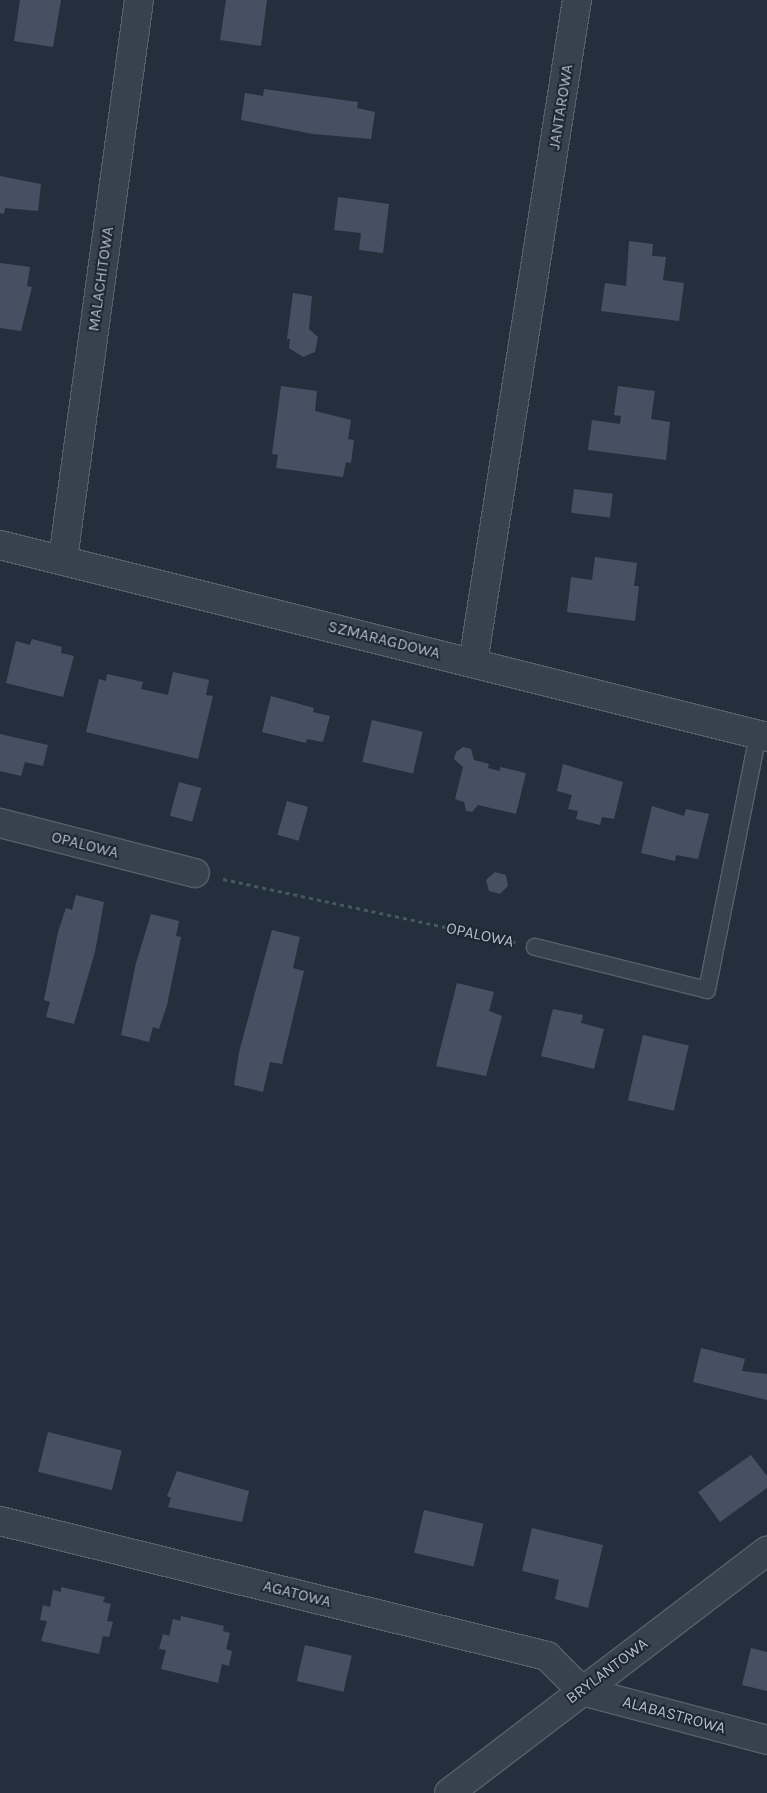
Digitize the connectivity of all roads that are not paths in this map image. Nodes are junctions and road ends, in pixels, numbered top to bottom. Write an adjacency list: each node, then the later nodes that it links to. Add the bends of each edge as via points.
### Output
1 (139, 0): 4 (street, MALACHITOWA)
2 (577, 0): 5 (street, JANTAROWA)
3 (0, 545): 4 (street, SZMARAGDOWA)
4 (63, 559): 5 (street, SZMARAGDOWA)
5 (473, 663): 6 (street, SZMARAGDOWA)
6 (763, 736): 9 (lane, OPALOWA, via 708,990)
7 (0, 823): 8 (street, OPALOWA)
8 (195, 873)
9 (535, 947)
10 (0, 1521): 12 (street, AGATOWA, via 547,1656)
11 (767, 1551): 12 (street, BRYLANTOWA)
12 (582, 1691): 13 (street, ALABASTROWA); 14 (street, BRYLANTOWA)
13 (767, 1740)
14 (449, 1793)

